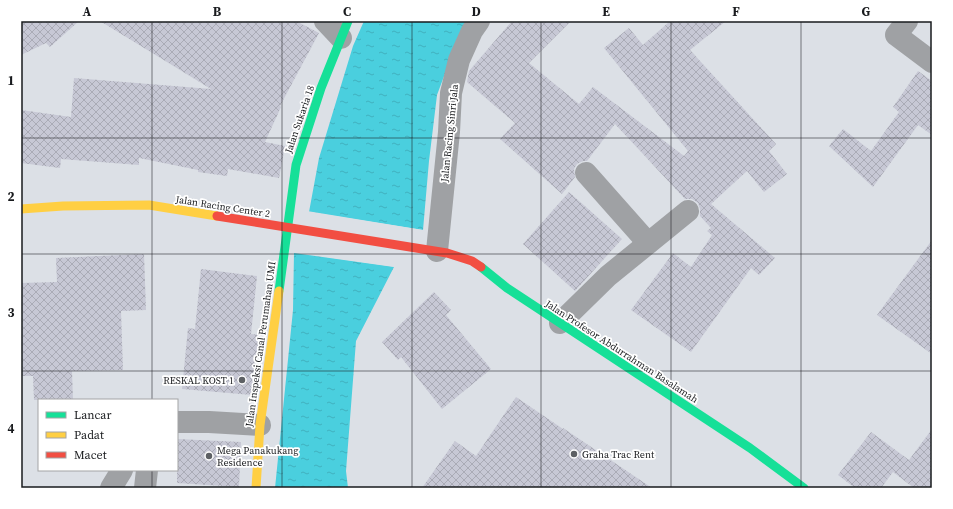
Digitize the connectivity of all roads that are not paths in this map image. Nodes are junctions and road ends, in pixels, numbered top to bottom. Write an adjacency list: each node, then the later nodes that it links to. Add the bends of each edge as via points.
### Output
1 (325, 21): 4 (street)
2 (479, 21): 11 (street, Jalan Racing Sinri Jala, via 459,60 451,93 449,132)
3 (901, 28): 5 (street)
4 (344, 29): 9 (street, Jalan Sukaria 18, via 321,88 296,165)
5 (932, 62)
6 (586, 173): 10 (street)
7 (21, 209): 9 (street, Jalan Racing Center 2, via 149,205)
8 (688, 211): 10 (street)
9 (287, 227): 11 (street, Jalan Racing Center 2); 14 (street, Jalan Inspeksi Canal Perumahan UMI)
10 (648, 243): 12 (street, via 608,276)
11 (429, 250): 12 (street, Jalan Profesor Abdurrahman Basalamah, via 455,255 473,262)
12 (560, 323): 20 (street, Jalan Profesor Abdurrahman Basalamah, via 750,448)
13 (178, 422): 14 (street)
14 (260, 425): 19 (street, Jalan Inspeksi Canal Perumahan UMI)
15 (121, 471): 17 (street)
16 (147, 471): 18 (street)
17 (111, 488)
18 (145, 488)
19 (256, 488)
20 (804, 488)

